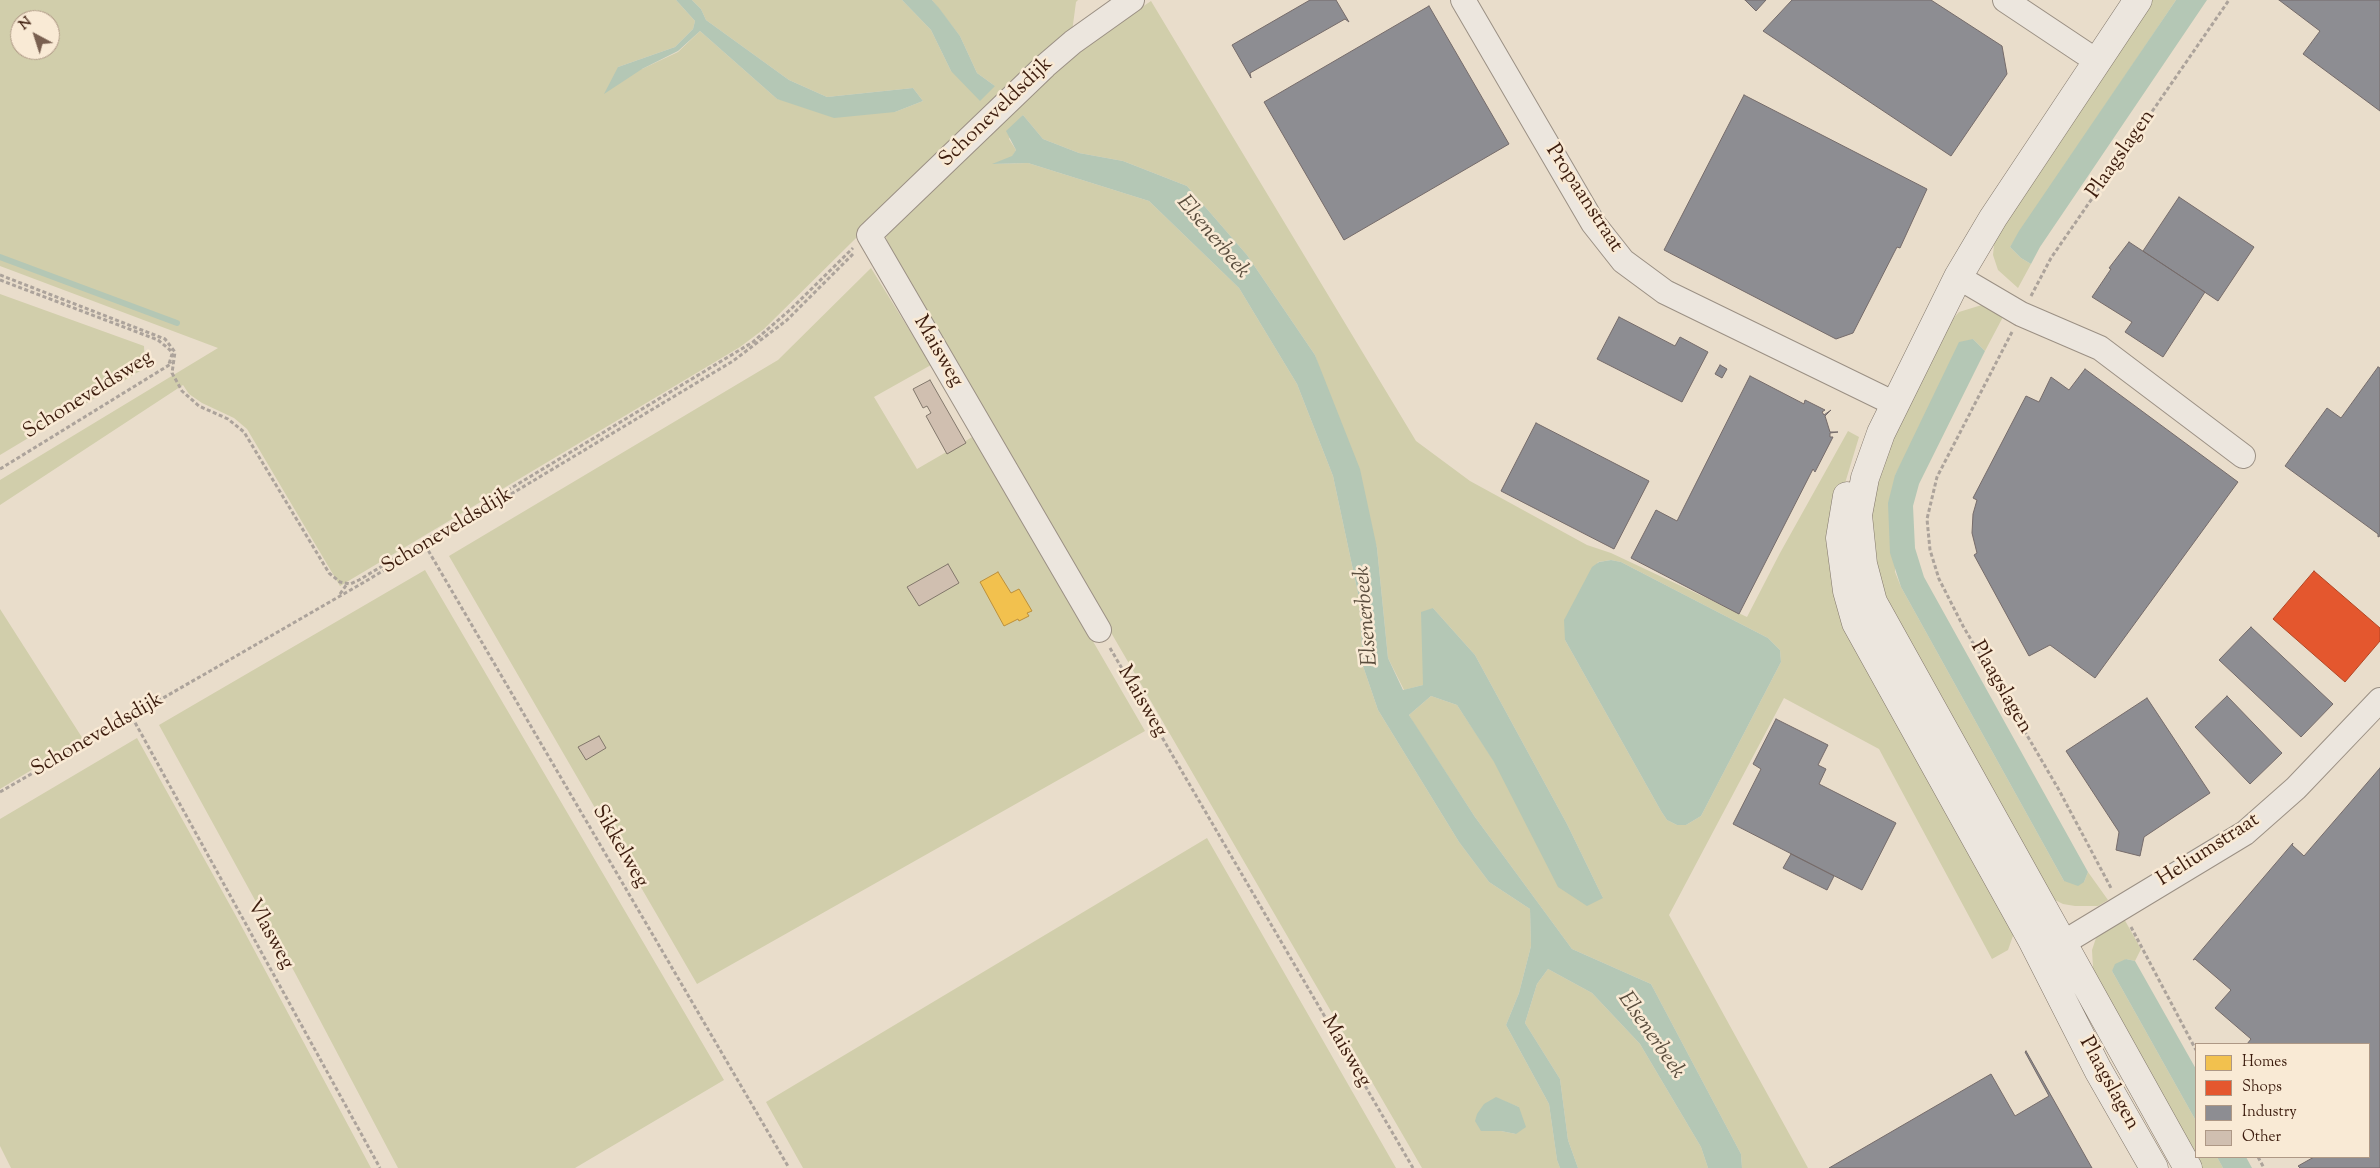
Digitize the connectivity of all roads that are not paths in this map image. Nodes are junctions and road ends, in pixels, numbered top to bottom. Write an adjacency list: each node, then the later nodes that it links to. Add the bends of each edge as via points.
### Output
1 (1132, 0): 6 (street, Schoneveldsdijk, via 1045,66)
2 (1463, 0): 8 (street, Propaanstraat, via 1593,223 1623,261 1665,292)
3 (2006, 0): 5 (street)
4 (2138, 0): 5 (street, Plaagslagen)
5 (2098, 62): 7 (street, Plaagslagen, via 1993,218)
6 (869, 235): 10 (street, Maisweg)
7 (1958, 278): 8 (street, Plaagslagen); 9 (street, via 2021,314 2100,348)
8 (1895, 404): 12 (street, Plaagslagen, via 1865,478 1858,516 1863,564 1873,602)
9 (2243, 456)
10 (1099, 630)
11 (2380, 700): 12 (street, Heliumstraat, via 2296,788 2245,833)
12 (2052, 950): 13 (street, Plaagslagen, via 2098,1070); 14 (street, Plaagslagen)
13 (2154, 1168)
14 (2188, 1168)

